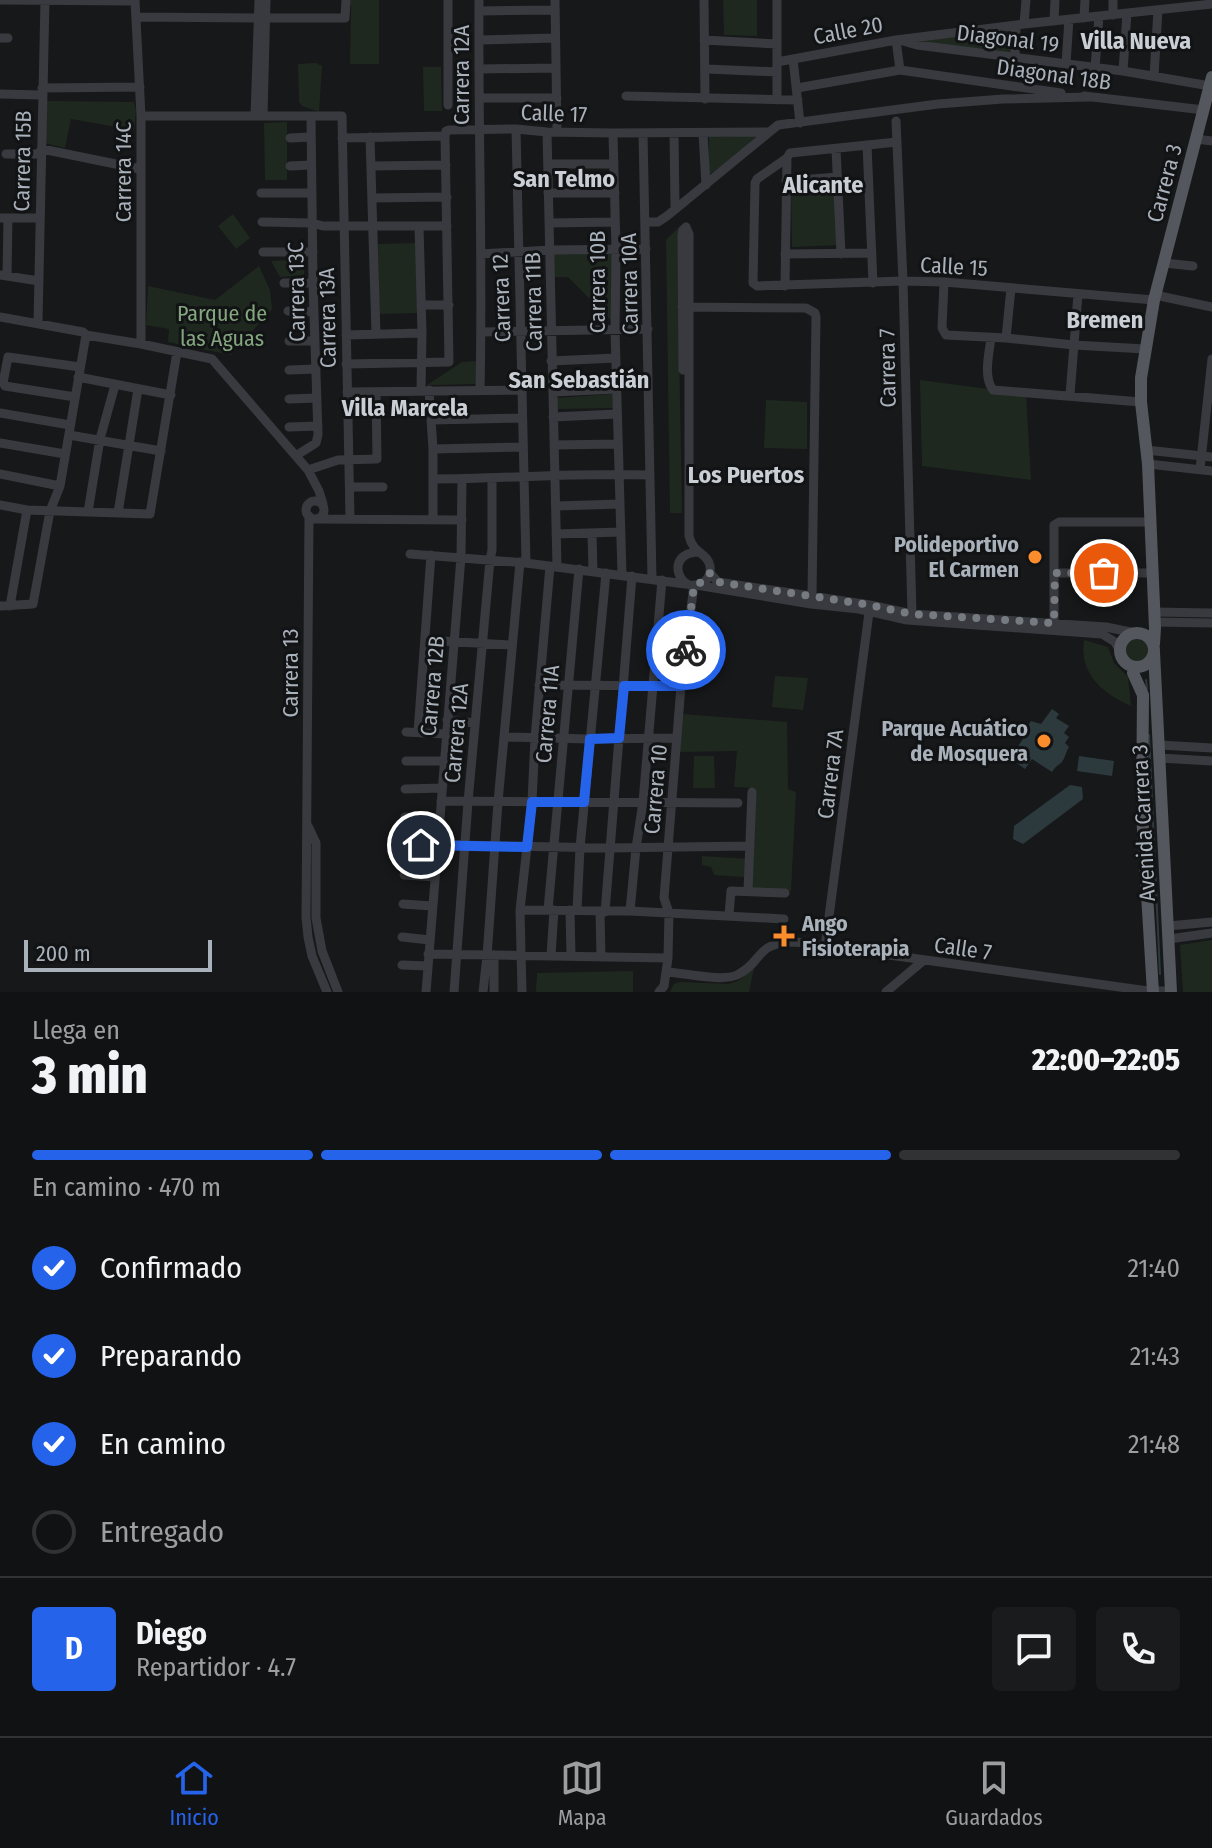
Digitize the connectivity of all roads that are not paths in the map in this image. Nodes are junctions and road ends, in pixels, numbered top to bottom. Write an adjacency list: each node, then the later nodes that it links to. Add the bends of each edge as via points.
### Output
1 (1, 0): 2 (street)
2 (45, 0): 3 (street); 49 (street, Carrera 15B)
3 (135, 0): 24 (street, Carrera 14C)
4 (259, 0): 25 (street)
5 (266, 0): 25 (street)
6 (346, 0): 25 (street, via 345,18)
7 (448, 0): 58 (street, Carrera 12A)
8 (704, 0): 32 (street)
9 (777, 0): 34 (street)
10 (1026, 0): 29 (street)
11 (1055, 0): 28 (street)
12 (1085, 0): 26 (street)
13 (1113, 0): 22 (street)
14 (1142, 0): 20 (street)
15 (1205, 3): 16 (street, Calle 20)
16 (1172, 4): 19 (street, Calle 20)
17 (555, 5): 18 (street); 30 (street, Carrera 11B)
18 (479, 6): 31 (street, Carrera 12A)
19 (1158, 10): 20 (street, Calle 20); 45 (street)
20 (1141, 12): 21 (street, Calle 20)
21 (1127, 13): 22 (street, Calle 20); 44 (street)
22 (1113, 15): 23 (street, Calle 20)
23 (1099, 16): 26 (street, Calle 20); 40 (street)
24 (136, 17): 25 (street); 47 (street, Carrera 14C)
25 (262, 18): 61 (street)
26 (1084, 18): 27 (street, Calle 20)
27 (1069, 19): 28 (street, Calle 20); 37 (street)
28 (1054, 21): 29 (street, Calle 20)
29 (1020, 25): 33 (street, Calle 20); 35 (street)
30 (555, 38): 31 (street); 39 (street, Carrera 11B)
31 (479, 40): 41 (street, Carrera 12A)
32 (704, 40): 34 (street); 42 (street)
33 (896, 40): 35 (street, Diagonal 19); 36 (street, Calle 20); 43 (street)
34 (777, 44): 38 (street)
35 (1015, 57): 37 (street, Diagonal 19)
36 (793, 59): 38 (street, Calle 20); 48 (street)
37 (1066, 64): 40 (street, Diagonal 19)
38 (777, 67): 42 (street, Calle 20); 56 (street)
39 (555, 68): 41 (street); 54 (street, Carrera 11B)
40 (1095, 68): 44 (street, Diagonal 19)
41 (480, 69): 53 (street, Carrera 12A)
42 (706, 69): 55 (street)
43 (900, 70): 48 (street, Diagonal 18B); 52 (street, Diagonal 18B)
44 (1123, 71): 45 (street, Diagonal 19)
45 (1154, 76): 46 (street, Diagonal 19)
46 (1211, 81): 59 (main road, Carrera 3)
47 (140, 87): 49 (street); 60 (street, Carrera 14C)
48 (797, 88): 57 (street)
49 (42, 92): 50 (street); 82 (street, Carrera 15B)
50 (0, 94)
51 (626, 96): 55 (street)
52 (1090, 97): 59 (street, Diagonal 18B); 64 (street, via 938,104)
53 (480, 98): 54 (street); 66 (street, Carrera 12A)
54 (557, 98): 67 (street, Carrera 11B)
55 (705, 99): 56 (street)
56 (777, 100): 57 (street)
57 (798, 100): 64 (street)
58 (448, 105)
59 (1204, 110): 78 (main road, Carrera 3)
60 (141, 116): 61 (street); 92 (street, Carrera 14C)
61 (259, 116): 62 (street)
62 (311, 117): 74 (street, Carrera 13C); 77 (street, Carrera 13A, via 342,116)
63 (896, 121): 80 (street, Carrera 7)
64 (800, 123): 68 (street, via 778,125)
65 (516, 129): 66 (street, Calle 17); 67 (street, Calle 17); 119 (street, Carrera 12)
66 (478, 130): 73 (street, Calle 17, via 449,130); 121 (street, Carrera 12A)
67 (552, 132): 69 (street, Calle 17); 86 (street, Carrera 11B)
68 (768, 132): 72 (street, Calle 17); 95 (street)
69 (613, 133): 70 (street, Calle 17); 87 (street, Carrera 10B)
70 (643, 133): 71 (street, Calle 17); 107 (street, Carrera 10A)
71 (674, 133): 72 (street, Calle 17); 102 (street)
72 (703, 133): 95 (street)
73 (445, 136): 75 (street, Calle 17); 89 (street)
74 (311, 137): 76 (street); 88 (street, Carrera 13C)
75 (370, 137): 77 (street, Calle 17); 91 (street)
76 (290, 138)
77 (342, 138): 110 (street, Carrera 13A)
78 (1196, 139): 79 (street); 124 (main road, Carrera 3)
79 (1212, 141)
80 (897, 142): 81 (street); 128 (street, Carrera 7)
81 (867, 145): 83 (street); 120 (street)
82 (42, 149): 84 (street, via 38,154); 92 (street); 104 (street, Carrera 15B)
83 (836, 149): 85 (street, via 790,153); 93 (street)
84 (6, 154)
85 (787, 158): 94 (street); 133 (street, Calle 15, via 755,183 753,283)
86 (548, 164): 87 (street); 98 (street, Carrera 11B)
87 (614, 164): 99 (street, Carrera 10B)
88 (311, 165): 90 (street); 97 (street, Carrera 13C)
89 (446, 165): 91 (street); 100 (street)
90 (290, 166)
91 (371, 166): 101 (street)
92 (140, 169): 158 (street, Carrera 14C)
93 (838, 177): 94 (street); 123 (street)
94 (786, 181): 122 (street)
95 (706, 185): 102 (street)
96 (261, 193): 97 (street)
97 (312, 193): 108 (street, Carrera 13C)
98 (548, 193): 99 (street); 109 (street, Carrera 11B)
99 (615, 193): 106 (street, Carrera 10B)
100 (447, 197): 101 (street); 113 (street)
101 (372, 198): 111 (street)
102 (675, 208): 107 (street, via 658,222)
103 (4, 218): 104 (street); 126 (street)
104 (39, 218): 127 (street, Carrera 15B)
105 (262, 222): 108 (street)
106 (615, 222): 109 (street); 116 (street, Carrera 10B)
107 (645, 222): 114 (street, Carrera 10A)
108 (312, 223): 110 (street); 118 (street, Carrera 13C)
109 (549, 223): 115 (street, Carrera 11B)
110 (343, 225): 111 (street); 153 (street, Carrera 13A)
111 (374, 226): 112 (street); 151 (street)
112 (419, 226): 113 (street); 137 (street)
113 (447, 226): 138 (street)
114 (646, 249): 116 (street); 145 (street, Carrera 10A)
115 (550, 250): 116 (street); 119 (street); 148 (street, Carrera 11B)
116 (616, 250): 146 (street, Carrera 10B)
117 (263, 252): 118 (street)
118 (313, 252): 131 (street, Carrera 13C)
119 (517, 252): 121 (street); 147 (street, Carrera 12)
120 (872, 253): 123 (street); 132 (street)
121 (481, 254): 149 (street, Carrera 12A)
122 (785, 254): 123 (street); 133 (street)
123 (841, 254)
124 (1164, 263): 125 (street); 136 (main road, Carrera 3)
125 (1193, 266)
126 (4, 276): 127 (street)
127 (39, 281): 144 (street, Carrera 15B)
128 (903, 281): 129 (street, Calle 15); 132 (street, Calle 15); 260 (street, Carrera 7)
129 (944, 282): 134 (street, Calle 15); 154 (street, via 943,332)
130 (284, 283): 131 (street)
131 (313, 283): 142 (street, Carrera 13C)
132 (873, 283): 133 (street, Calle 15)
133 (785, 286)
134 (1011, 288): 135 (street, Calle 15); 155 (street)
135 (1078, 294): 136 (street, Calle 15); 159 (street)
136 (1155, 297): 140 (street, Calle 15); 160 (main road, Avenida Carrera 3)
137 (421, 305): 138 (street); 150 (street)
138 (449, 305): 165 (street, via 449,362)
139 (685, 307): 139 (street, via 689,234 686,227 682,235); 222 (street); 256 (street, via 806,308 815,313)
140 (1212, 307)
141 (288, 311): 142 (street)
142 (314, 312): 157 (street, Carrera 13C)
143 (0, 317): 144 (street)
144 (38, 322): 152 (street)
145 (648, 329): 146 (street); 211 (street, Carrera 10A)
146 (615, 330): 148 (street); 162 (street, Carrera 10B)
147 (520, 331): 148 (street); 149 (street); 175 (street, Carrera 12)
148 (552, 331): 164 (street, Carrera 11B)
149 (482, 332): 172 (street, Carrera 12A)
150 (422, 333): 151 (street); 165 (street)
151 (376, 334): 153 (street)
152 (86, 335): 158 (street); 169 (street)
153 (346, 335): 166 (street, Carrera 13A)
154 (991, 338): 155 (street); 180 (street, via 987,379 993,390)
155 (1006, 338): 159 (street)
156 (289, 341): 157 (street)
157 (315, 341): 167 (street, Carrera 13C)
158 (141, 344): 161 (street)
159 (1074, 345): 160 (street); 180 (street)
160 (1145, 349): 184 (main road, Avenida Carrera 3)
161 (177, 352): 179 (street); 202 (street, via 212,359)
162 (616, 358): 164 (street); 173 (street, Carrera 10B)
163 (1212, 359): 204 (street)
164 (551, 361): 178 (street, Carrera 11B)
165 (422, 362): 166 (street); 174 (street)
166 (346, 364): 176 (street, Carrera 13A)
167 (316, 369): 168 (street); 182 (street, Carrera 13C)
168 (289, 370)
169 (79, 372): 170 (street); 181 (street); 181 (street, via 9,357 3,383)
170 (115, 385): 171 (street); 193 (street)
171 (138, 389): 179 (street); 197 (street)
172 (480, 389): 174 (street); 175 (street)
173 (617, 389): 178 (street); 186 (street, Carrera 10B)
174 (425, 390): 177 (street); 189 (street)
175 (521, 390): 188 (street, Carrera 12)
176 (347, 392): 177 (street); 205 (street, Carrera 13A)
177 (376, 392): 205 (street, via 377,459)
178 (553, 392): 187 (street, Carrera 11B)
179 (171, 395): 200 (street)
180 (1070, 395): 184 (street)
181 (75, 397): 192 (street)
182 (317, 398): 183 (street); 190 (street, Carrera 13C)
183 (289, 399)
184 (1141, 402): 203 (main road, Avenida Carrera 3)
185 (0, 413): 192 (street)
186 (617, 414): 187 (street); 195 (street, Carrera 10B)
187 (553, 417): 196 (street, Carrera 11B)
188 (522, 418): 189 (street); 198 (street, Carrera 12)
189 (432, 420): 199 (street)
190 (318, 426): 191 (street); 202 (street, via 316,443)
191 (289, 427)
192 (70, 430): 193 (street); 201 (street)
193 (100, 439): 197 (street); 228 (street)
194 (0, 443): 201 (street)
195 (618, 444): 196 (street); 209 (street, Carrera 10B)
196 (554, 445): 212 (street, Carrera 11B)
197 (129, 446): 200 (street); 229 (street)
198 (523, 447): 199 (street); 213 (street, Carrera 12)
199 (433, 449): 214 (street)
200 (161, 451): 229 (street, via 150,514)
201 (65, 454): 217 (street)
202 (297, 455): 207 (street)
203 (1147, 457): 204 (street); 206 (street); 234 (main road, Avenida Carrera 3)
204 (1208, 458): 206 (street); 208 (street)
205 (348, 459): 207 (street); 218 (street, Carrera 13A)
206 (1200, 469): 208 (street)
207 (309, 471): 220 (street); 224 (street)
208 (1212, 471)
209 (620, 473): 211 (street); 212 (street); 221 (street, Carrera 10B)
210 (0, 474): 217 (street)
211 (650, 475): 254 (street, Carrera 10A)
212 (555, 476): 213 (street); 225 (street, Carrera 11B)
213 (524, 477): 216 (street); 244 (street, Carrera 12)
214 (433, 479): 215 (street); 232 (street)
215 (462, 479): 216 (street); 233 (street, Carrera 12B)
216 (492, 479): 243 (street, Carrera 12A)
217 (60, 486): 227 (street)
218 (350, 487): 219 (street); 231 (street, Carrera 13A)
219 (383, 487)
220 (309, 503): 224 (street); 230 (street, via 306,509)
221 (620, 504): 225 (street); 235 (street, Carrera 10B)
222 (686, 504): 238 (street, via 690,542); 242 (street)
223 (0, 505): 226 (street)
224 (323, 505): 230 (street, via 324,513); 231 (street)
225 (556, 506): 237 (street, Carrera 11B)
226 (27, 510): 227 (street); 257 (street)
227 (50, 511): 228 (street); 257 (street, via 33,604)
228 (88, 512): 229 (street)
229 (118, 513)
230 (312, 519): 231 (street); 308 (street, Carrera 13)
231 (348, 519): 232 (street)
232 (433, 519): 233 (street)
233 (462, 520): 241 (street, Carrera 12B)
234 (1150, 522): 251 (street, via 1056,523); 252 (main road, Avenida Carrera 3)
235 (621, 532): 236 (street); 253 (street, Carrera 10B)
236 (592, 533): 237 (street); 247 (street)
237 (556, 534): 245 (street, Carrera 11B)
238 (698, 552): 242 (street); 250 (street, via 707,558)
239 (410, 554): 240 (street)
240 (431, 555): 241 (street); 264 (street)
241 (461, 557): 243 (street); 265 (street, Carrera 12B)
242 (683, 557): 248 (street)
243 (490, 560): 244 (street); 266 (street, Carrera 12A)
244 (523, 562): 245 (street); 267 (street, Carrera 12)
245 (553, 566): 246 (street); 270 (street, Carrera 11B)
246 (579, 569): 247 (street); 271 (street, Carrera 11A)
247 (593, 571): 249 (street)
248 (678, 572): 254 (street); 255 (street)
249 (606, 573): 253 (street); 272 (street)
250 (710, 573): 255 (street); 256 (street, via 718,582)
251 (1055, 573): 252 (street); 261 (street)
252 (1152, 573): 263 (main road, Avenida Carrera 3)
253 (627, 575): 254 (street); 273 (street, Carrera 10B)
254 (657, 579): 255 (street); 274 (street, Carrera 10A)
255 (693, 585): 258 (street); 275 (street, Carrera 10)
256 (812, 596): 258 (street)
257 (5, 606)
258 (869, 608): 260 (street); 268 (street, via 907,620 1102,634); 339 (street, Carrera 7A)
259 (1212, 613): 263 (street)
260 (912, 614): 261 (street)
261 (1054, 623): 263 (street)
262 (1212, 623): 263 (street)
263 (1150, 632): 268 (main road, via 1125,638); 269 (main road, via 1147,664); 289 (main road, Avenida Carrera 3)
264 (425, 640): 265 (street); 279 (street)
265 (454, 641): 266 (street); 276 (street, Carrera 12B)
266 (482, 643): 267 (street); 277 (street, Carrera 12A)
267 (512, 645): 281 (street, Carrera 12)
268 (1120, 651): 269 (main road, via 1124,662)
269 (1134, 667): 361 (main road, Avenida Carrera 3, via 1143,695 1142,813)
270 (539, 685): 271 (street); 282 (street, Carrera 11B)
271 (568, 685): 272 (street); 286 (street, Carrera 11A)
272 (595, 686): 273 (street); 287 (street)
273 (624, 686): 274 (street); 283 (street, Carrera 10B)
274 (653, 686): 275 (street); 284 (street, Carrera 10A)
275 (681, 686): 285 (street, Carrera 10)
276 (447, 720): 277 (street); 280 (street, Carrera 12B)
277 (475, 723): 297 (street, Carrera 12A)
278 (406, 732): 279 (street)
279 (418, 732): 280 (street)
280 (445, 734): 291 (street, Carrera 12B)
281 (504, 737): 282 (street); 298 (street, Carrera 12)
282 (535, 738): 286 (street); 299 (street, Carrera 11B)
283 (619, 738): 284 (street); 287 (street); 302 (street, Carrera 10B)
284 (648, 738): 285 (street); 303 (street, Carrera 10A)
285 (677, 738): 304 (street, Carrera 10)
286 (563, 739): 287 (street); 300 (street, Carrera 11A)
287 (590, 739): 301 (street)
288 (1212, 748): 289 (street)
289 (1159, 752): 292 (street); 335 (main road, Avenida Carrera 3)
290 (406, 761): 291 (street)
291 (444, 761): 293 (street, Carrera 12B)
292 (1212, 761)
293 (442, 788): 294 (street); 296 (street, Carrera 12B)
294 (405, 789)
295 (752, 792): 312 (street)
296 (441, 801): 297 (street); 307 (street, Carrera 12B)
297 (468, 802): 298 (street); 311 (street, Carrera 12A)
298 (498, 802): 299 (street); 313 (street, Carrera 12)
299 (532, 802): 300 (street); 314 (street, Carrera 11B)
300 (557, 802): 301 (street); 315 (street, Carrera 11A)
301 (584, 802): 302 (street); 316 (street)
302 (613, 802): 303 (street); 317 (street, Carrera 10B)
303 (643, 802): 304 (street); 318 (street, Carrera 10A)
304 (672, 802): 305 (street); 319 (street, Carrera 10)
305 (738, 803)
306 (405, 817): 307 (street)
307 (440, 818): 310 (street, Carrera 12B)
308 (308, 826): 352 (street, Carrera 13, via 308,937); 353 (street, Carrera 13, via 316,843 316,918)
309 (404, 844): 310 (street)
310 (437, 846): 311 (street); 321 (street, Carrera 12B)
311 (464, 846): 313 (street); 341 (street, Carrera 12A)
312 (750, 846): 319 (street); 322 (street)
313 (496, 847): 314 (street); 342 (street, Carrera 12)
314 (527, 847): 315 (street); 326 (street, Carrera 11B)
315 (553, 847): 316 (street); 327 (street, Carrera 11A)
316 (580, 848): 317 (street); 328 (street)
317 (609, 848): 318 (street); 330 (street, Carrera 10B)
318 (636, 848): 319 (street); 329 (street, Carrera 10A)
319 (667, 848): 331 (street, Carrera 10, via 664,898)
320 (404, 875): 321 (street)
321 (435, 877): 325 (street, Carrera 12B)
322 (748, 891): 323 (street); 332 (street, via 731,891)
323 (785, 893)
324 (403, 904): 325 (street)
325 (432, 906): 338 (street, Carrera 12B)
326 (520, 910): 327 (street); 343 (street, Carrera 11B)
327 (551, 910): 328 (street); 344 (street, Carrera 11A)
328 (574, 910): 330 (street); 345 (street)
329 (630, 911): 330 (street); 331 (street)
330 (603, 912): 346 (street, Carrera 10B)
331 (669, 913): 332 (street); 347 (street, Carrera 10)
332 (729, 915): 333 (street)
333 (784, 919)
334 (1212, 922): 335 (street)
335 (1175, 932): 336 (street); 362 (main road, Avenida Carrera 3)
336 (1212, 933)
337 (402, 937): 338 (street)
338 (430, 940): 340 (street, Carrera 12B)
339 (825, 947): 348 (street, Calle 7); 351 (street, Calle 7, via 777,943 729,977)
340 (428, 954): 341 (street); 350 (street, Carrera 12B)
341 (456, 955): 342 (street); 355 (street, Carrera 12A)
342 (491, 956): 343 (street); 356 (street, Carrera 12); 357 (street, Carrera 12)
343 (522, 956): 344 (street); 358 (street, Carrera 11B)
344 (551, 956): 345 (street)
345 (571, 956): 346 (street)
346 (601, 957): 347 (street)
347 (668, 958): 351 (street, Carrera 10)
348 (924, 960): 360 (street); 361 (street, Calle 7)
349 (402, 965): 350 (street)
350 (428, 966): 354 (street, Carrera 12B)
351 (667, 972): 359 (street, Carrera 10)
352 (327, 992)
353 (338, 992)
354 (426, 992)
355 (454, 992)
356 (483, 992)
357 (494, 992)
358 (522, 992)
359 (659, 992)
360 (886, 992)
361 (1153, 992): 362 (street, Calle 7)
362 (1171, 992)

